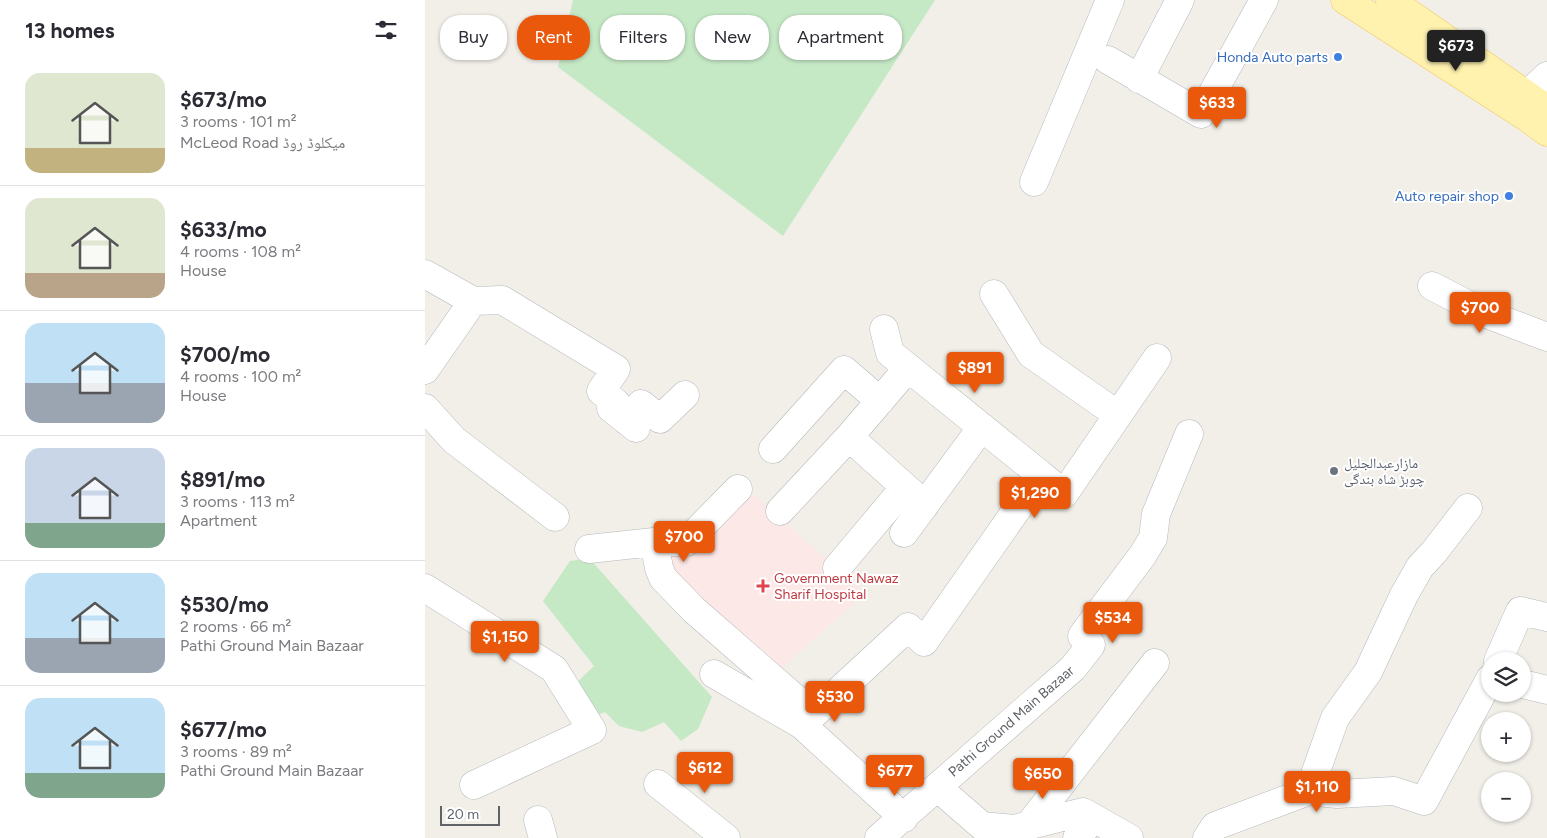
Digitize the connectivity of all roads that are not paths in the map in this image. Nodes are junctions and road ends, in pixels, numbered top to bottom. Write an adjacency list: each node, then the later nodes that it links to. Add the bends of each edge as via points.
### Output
1 (1111, 0): 11 (street)
2 (1180, 0): 8 (street)
3 (1264, 0): 8 (street, via 1201,114)
4 (1345, 0): 5 (main road)
5 (1378, 6): 9 (main road); 10 (main road)
6 (1108, 60): 8 (street)
7 (1547, 76): 9 (street)
8 (1139, 78)
9 (1537, 102)
10 (1547, 132)
11 (1034, 182)
12 (425, 274): 15 (street)
13 (1432, 286): 17 (street, via 1484,313)
14 (994, 294): 24 (street, via 1031,354)
15 (473, 301): 20 (street); 21 (street, via 502,300 617,369 601,391 616,403 611,408 631,425 641,404 660,419)
16 (884, 329): 19 (street, via 889,353)
17 (1547, 337)
18 (1157, 358): 24 (street)
19 (908, 368): 22 (street); 25 (street)
20 (425, 370)
21 (685, 395)
22 (880, 401): 27 (street); 28 (street, via 844,370)
23 (425, 408): 34 (street, via 454,440)
24 (1118, 415): 29 (street, via 1064,494)
25 (982, 427): 29 (street); 31 (street)
26 (1189, 434): 50 (street, Pathi Ground Main Bazaar, via 1157,514 1153,538 1081,636 1091,645 1073,668)
27 (849, 437): 31 (street); 33 (street)
28 (773, 449)
29 (1041, 475): 47 (street, via 924,642 908,627)
30 (738, 489): 36 (street, via 686,542)
31 (915, 496): 35 (street); 38 (street)
32 (1468, 508): 51 (street, via 1420,567 1404,595 1368,672 1335,718)
33 (780, 511)
34 (555, 517)
35 (904, 533)
36 (654, 542): 37 (street); 47 (street, via 663,578)
37 (589, 549)
38 (837, 568)
39 (425, 588): 48 (street, via 554,669 592,730)
40 (1547, 618): 41 (street, via 1520,611)
41 (1502, 652)
42 (1155, 663): 54 (street)
43 (714, 674): 47 (street)
44 (1531, 686): 45 (street)
45 (1547, 690)
46 (1481, 696): 51 (street, via 1424,801 1394,791 1337,794)
47 (807, 720): 52 (street)
48 (474, 784)
49 (658, 784): 55 (street)
50 (937, 787): 52 (street, Pathi Ground Main Bazaar); 54 (street, via 982,826)
51 (1309, 790): 58 (street, via 1215,826)
52 (904, 818): 56 (street, Pathi Ground Main Bazaar)
53 (1085, 828): 54 (street, via 1083,812); 57 (street)
54 (1025, 832)
55 (726, 838)
56 (879, 838)
57 (1129, 838)
58 (1207, 838)

